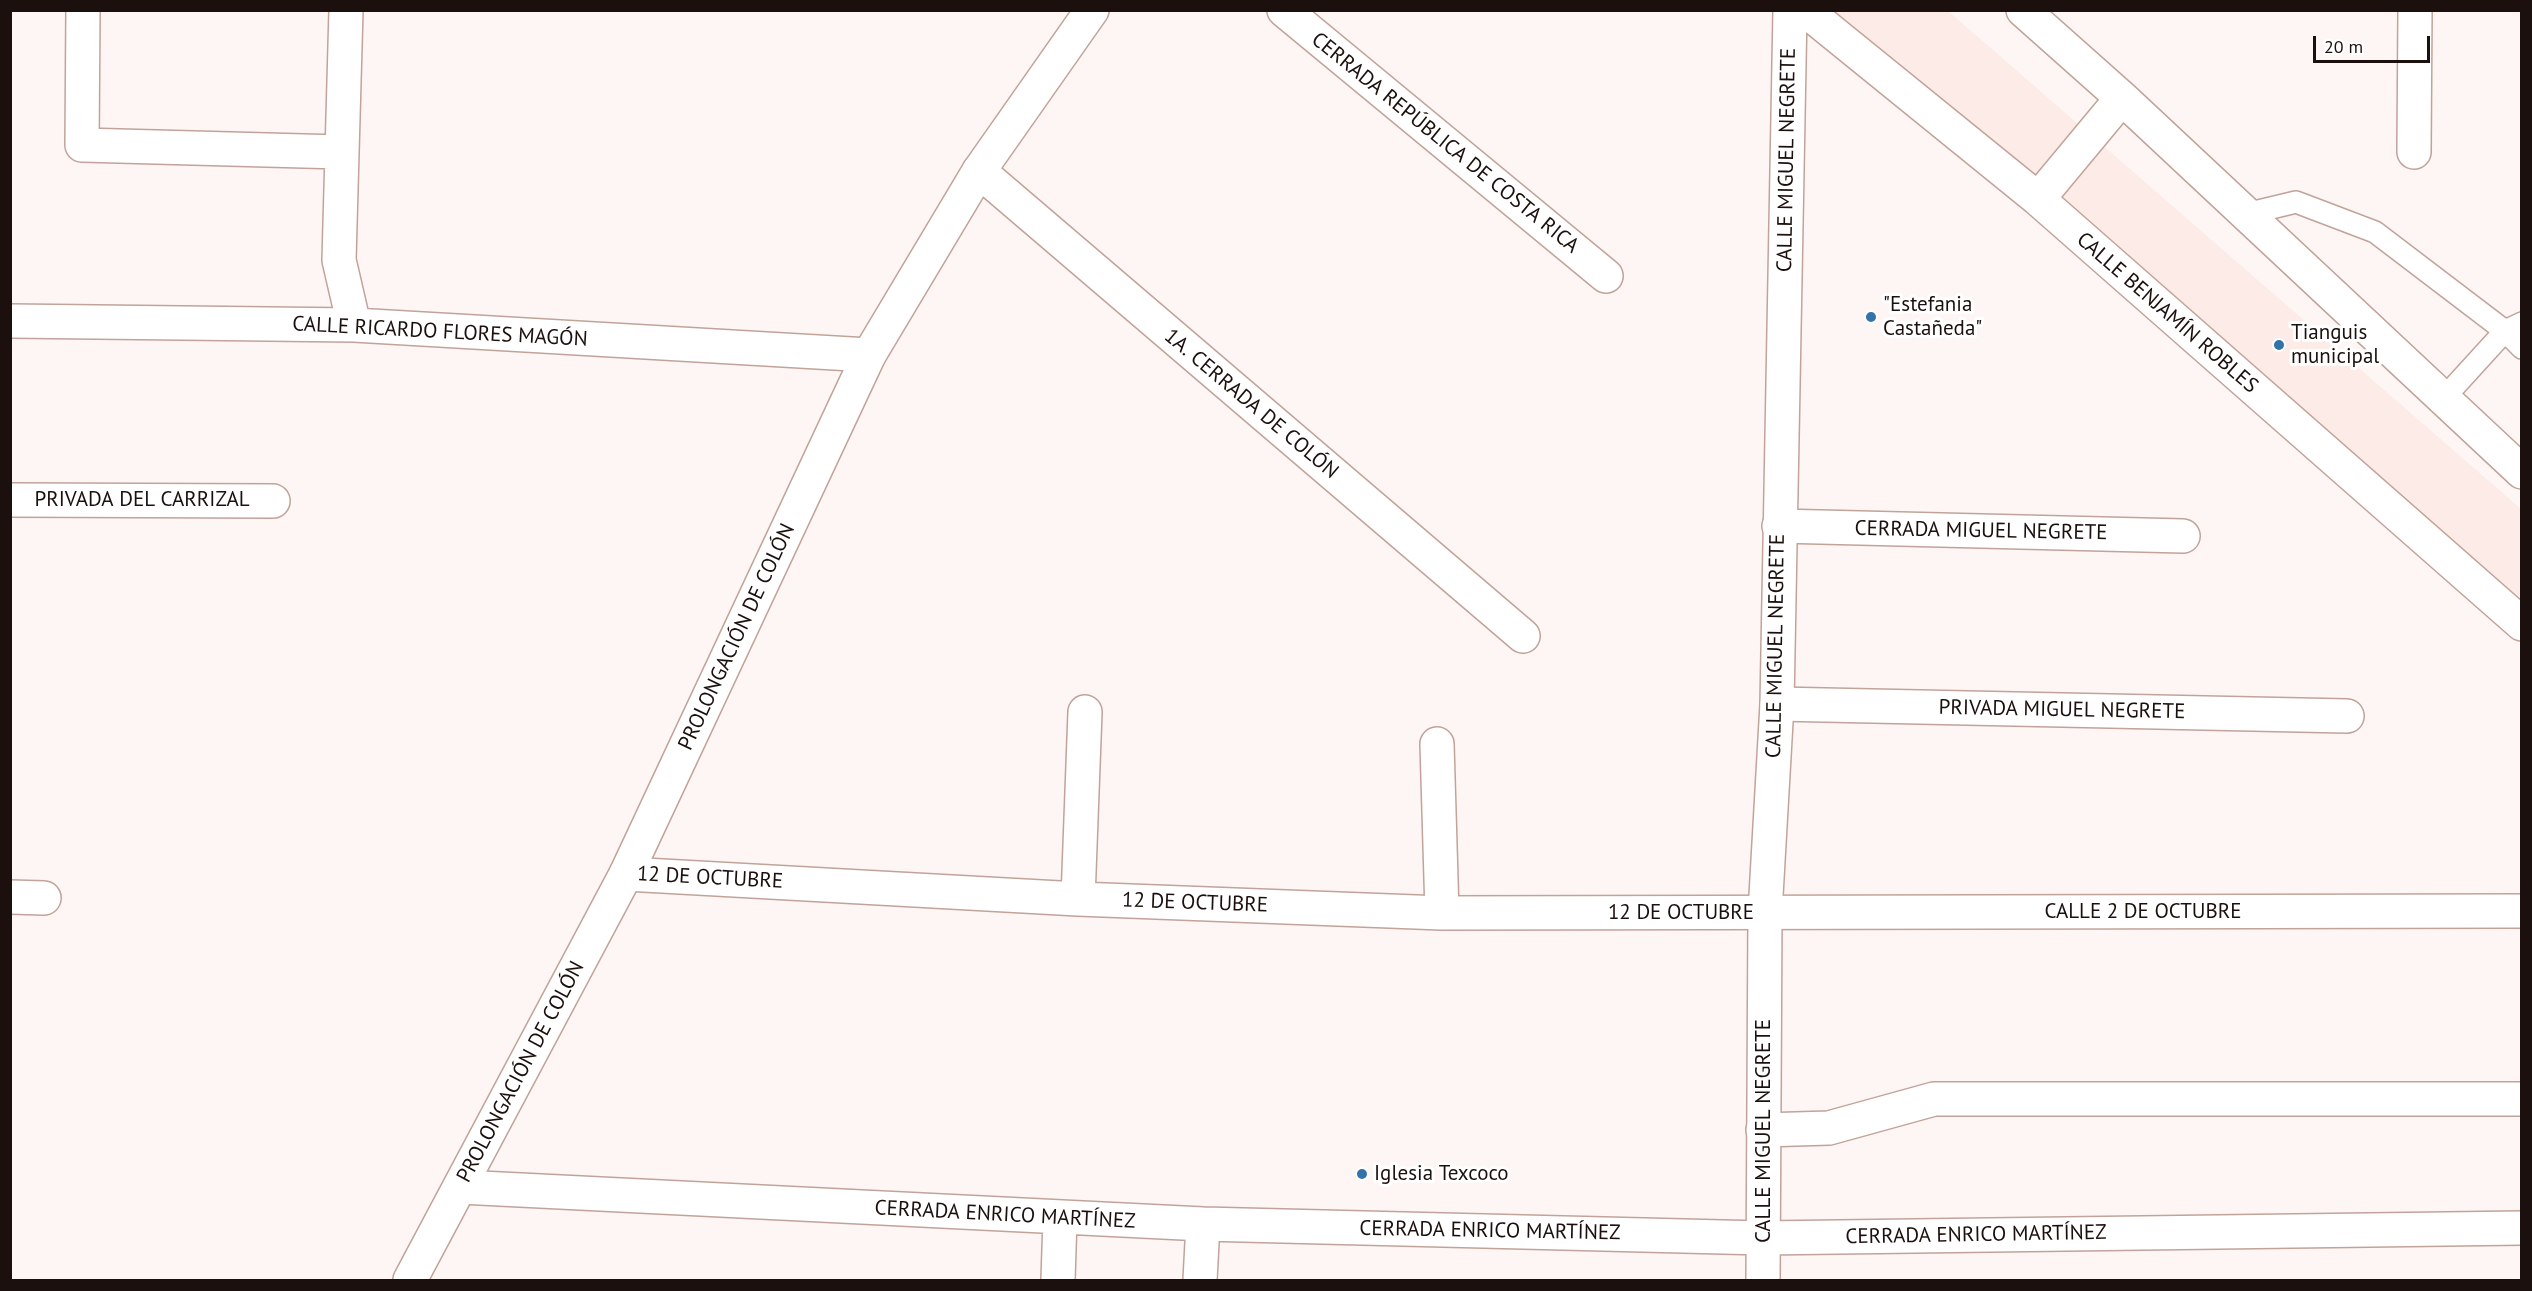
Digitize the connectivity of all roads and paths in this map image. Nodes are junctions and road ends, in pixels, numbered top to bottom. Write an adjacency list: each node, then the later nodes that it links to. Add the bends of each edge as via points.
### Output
1 (83, 10): 10 (street, via 82,145)
2 (346, 10): 10 (street)
3 (1092, 10): 12 (street, PROLONGACIÓN DE COLÓN)
4 (1284, 10): 15 (street, CERRADA REPÚBLICA DE COSTA RICA)
5 (1790, 10): 25 (street, CALLE MIGUEL NEGRETE)
6 (1805, 10): 13 (street, CALLE BENJAMÍN ROBLES)
7 (2023, 10): 9 (street)
8 (2415, 10): 11 (street)
9 (2122, 99): 13 (street); 14 (street)
10 (341, 152): 17 (street, via 339,260)
11 (2414, 152)
12 (979, 171): 20 (street, PROLONGACIÓN DE COLÓN); 28 (street, 1A. CERRADA DE COLÓN)
13 (2038, 199): 27 (street, CALLE BENJAMÍN ROBLES)
14 (2246, 214): 18 (lane, via 2296,202 2375,232); 21 (street)
15 (1606, 276)
16 (10, 321): 17 (street, CALLE RICARDO FLORES MAGÓN)
17 (354, 325): 20 (street, CALLE RICARDO FLORES MAGÓN)
18 (2513, 327): 19 (lane); 21 (lane)
19 (2522, 348)
20 (869, 355): 33 (street, PROLONGACIÓN DE COLÓN)
21 (2443, 399): 22 (street)
22 (2522, 472)
23 (10, 500): 24 (street, PRIVADA DEL CARRIZAL)
24 (273, 501)
25 (1779, 526): 26 (street, CERRADA MIGUEL NEGRETE); 29 (street, CALLE MIGUEL NEGRETE)
26 (2183, 536)
27 (2522, 624)
28 (1523, 636)
29 (1777, 704): 31 (street, PRIVADA MIGUEL NEGRETE); 39 (street, CALLE MIGUEL NEGRETE)
30 (1085, 712): 36 (street)
31 (2347, 716)
32 (1437, 744): 38 (street)
33 (626, 874): 36 (street, 12 DE OCTUBRE); 42 (street, PROLONGACIÓN DE COLÓN)
34 (10, 897): 35 (street)
35 (44, 898)
36 (1078, 899): 38 (street, 12 DE OCTUBRE)
37 (2522, 911): 39 (street, CALLE 2 DE OCTUBRE)
38 (1442, 913): 39 (street, 12 DE OCTUBRE)
39 (1765, 914): 41 (street, CALLE MIGUEL NEGRETE)
40 (2522, 1099): 41 (street, via 1934,1099 1829,1128)
41 (1763, 1130): 46 (street, CALLE MIGUEL NEGRETE)
42 (460, 1187): 43 (street, CERRADA ENRICO MARTÍNEZ); 47 (street, PROLONGACIÓN DE COLÓN)
43 (1060, 1218): 44 (street, CERRADA ENRICO MARTÍNEZ); 48 (street)
44 (1203, 1224): 46 (street, CERRADA ENRICO MARTÍNEZ); 49 (street)
45 (2522, 1228): 46 (street, CERRADA ENRICO MARTÍNEZ)
46 (1763, 1238): 50 (street, CALLE MIGUEL NEGRETE)
47 (410, 1281)
48 (1058, 1281)
49 (1200, 1281)
50 (1763, 1281)

